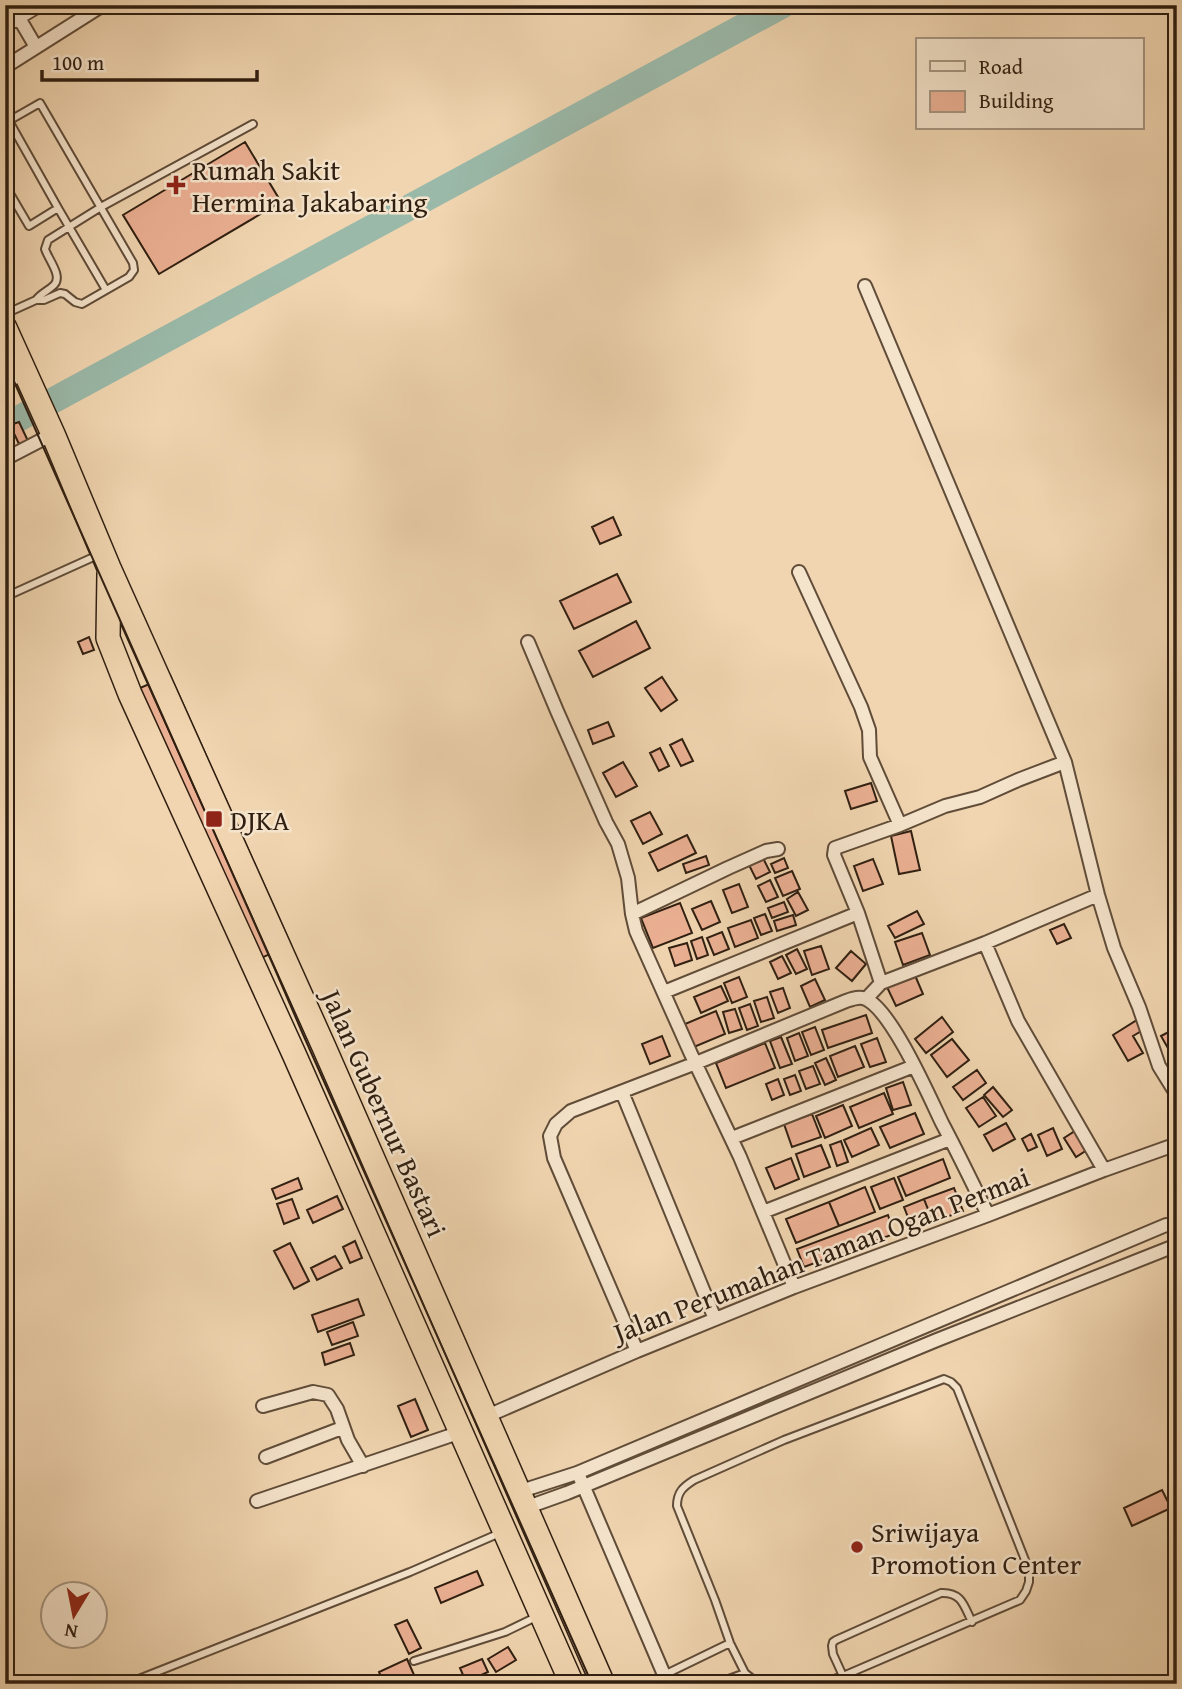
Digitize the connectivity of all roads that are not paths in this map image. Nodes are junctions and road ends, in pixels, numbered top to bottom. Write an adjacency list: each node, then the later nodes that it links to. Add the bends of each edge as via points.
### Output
1 (40, 5): 3 (street)
2 (103, 5): 5 (street)
3 (19, 18): 4 (street); 5 (street)
4 (5, 26)
5 (36, 47): 6 (street)
6 (5, 67)
7 (7, 122): 10 (lane, via 40,103); 11 (lane)
8 (253, 124): 10 (lane)
9 (5, 185): 11 (lane, via 29,226)
10 (101, 207): 12 (lane); 15 (lane, via 134,267 129,277)
11 (58, 208): 12 (lane)
12 (69, 228): 13 (lane, via 45,245); 15 (lane)
13 (57, 278): 16 (lane); 17 (lane)
14 (865, 286): 27 (street)
15 (106, 290): 16 (lane, via 82,304)
16 (68, 296): 17 (lane, via 60,293)
17 (36, 300): 18 (lane)
18 (5, 314)
19 (5, 328): 20 (highway, Jalan Gubernur Bastari)
20 (15, 378): 21 (highway, Jalan Gubernur Bastari)
21 (53, 434): 22 (street); 23 (highway, Jalan Gubernur Bastari)
22 (5, 459)
23 (106, 560): 25 (lane); 37 (highway, Jalan Gubernur Bastari); 38 (highway, Jalan Gubernur Bastari, via 108,638)
24 (799, 572): 28 (street, via 861,707 869,730 870,757)
25 (5, 597)
26 (528, 642): 32 (street, via 618,844)
27 (1065, 762): 28 (street); 30 (street)
28 (901, 825): 31 (street, via 835,849)
29 (778, 849): 32 (street)
30 (1098, 895): 33 (street); 42 (street, via 1159,1066)
31 (858, 913): 34 (street); 35 (street)
32 (632, 914): 35 (street)
33 (985, 943): 34 (street); 46 (street, via 1018,1021)
34 (881, 983): 36 (street)
35 (664, 992): 39 (street)
36 (866, 999): 39 (street, via 846,1001); 40 (street, via 880,1009)
37 (324, 1047): 38 (highway); 55 (highway, Jalan Gubernur Bastari)
38 (294, 1054): 57 (highway, Jalan Gubernur Bastari)
39 (696, 1063): 41 (street); 43 (street)
40 (914, 1066): 43 (street); 44 (street)
41 (622, 1092): 52 (street); 53 (street, via 571,1111 550,1136 554,1158)
42 (1177, 1095)
43 (732, 1138): 47 (street)
44 (950, 1139): 47 (street); 48 (street)
45 (1177, 1144): 46 (street, Jalan Perumahan Taman Ogan Permai)
46 (1104, 1170): 48 (street, Jalan Perumahan Taman Ogan Permai)
47 (763, 1212): 51 (street)
48 (989, 1215): 51 (street, Jalan Perumahan Taman Ogan Permai)
49 (1177, 1227): 60 (street, via 1153,1230)
50 (1177, 1245): 61 (street)
51 (794, 1287): 52 (street, Jalan Perumahan Taman Ogan Permai)
52 (715, 1319): 53 (street, Jalan Perumahan Taman Ogan Permai)
53 (637, 1351): 55 (street, Jalan Perumahan Taman Ogan Permai)
54 (263, 1406): 56 (street, via 322,1393 337,1409)
55 (485, 1417): 62 (highway, Jalan Gubernur Bastari)
56 (342, 1428): 58 (street); 59 (street)
57 (461, 1432): 59 (street); 64 (highway, Jalan Gubernur Bastari)
58 (266, 1457)
59 (363, 1466): 63 (street)
60 (578, 1473): 61 (street); 62 (street)
61 (583, 1486): 62 (street, via 567,1493); 71 (street)
62 (530, 1497): 74 (highway, Jalan Gubernur Bastari)
63 (257, 1502)
64 (505, 1531): 65 (highway, Jalan Gubernur Bastari); 72 (lane)
65 (541, 1614): 68 (lane, via 505,1632); 73 (highway, Jalan Gubernur Bastari)
66 (972, 1622): 67 (lane, via 1020,1600 1029,1570 957,1388 944,1379 784,1440 682,1488 677,1506); 70 (lane); 70 (lane, via 957,1595 941,1593 834,1642)
67 (730, 1643): 69 (lane); 71 (lane)
68 (414, 1661)
69 (745, 1673): 75 (lane); 76 (lane)
70 (843, 1676): 77 (lane); 78 (lane)
71 (666, 1679)
72 (126, 1684)
73 (572, 1684)
74 (603, 1684)
75 (715, 1684)
76 (759, 1684)
77 (819, 1684)
78 (847, 1684)

